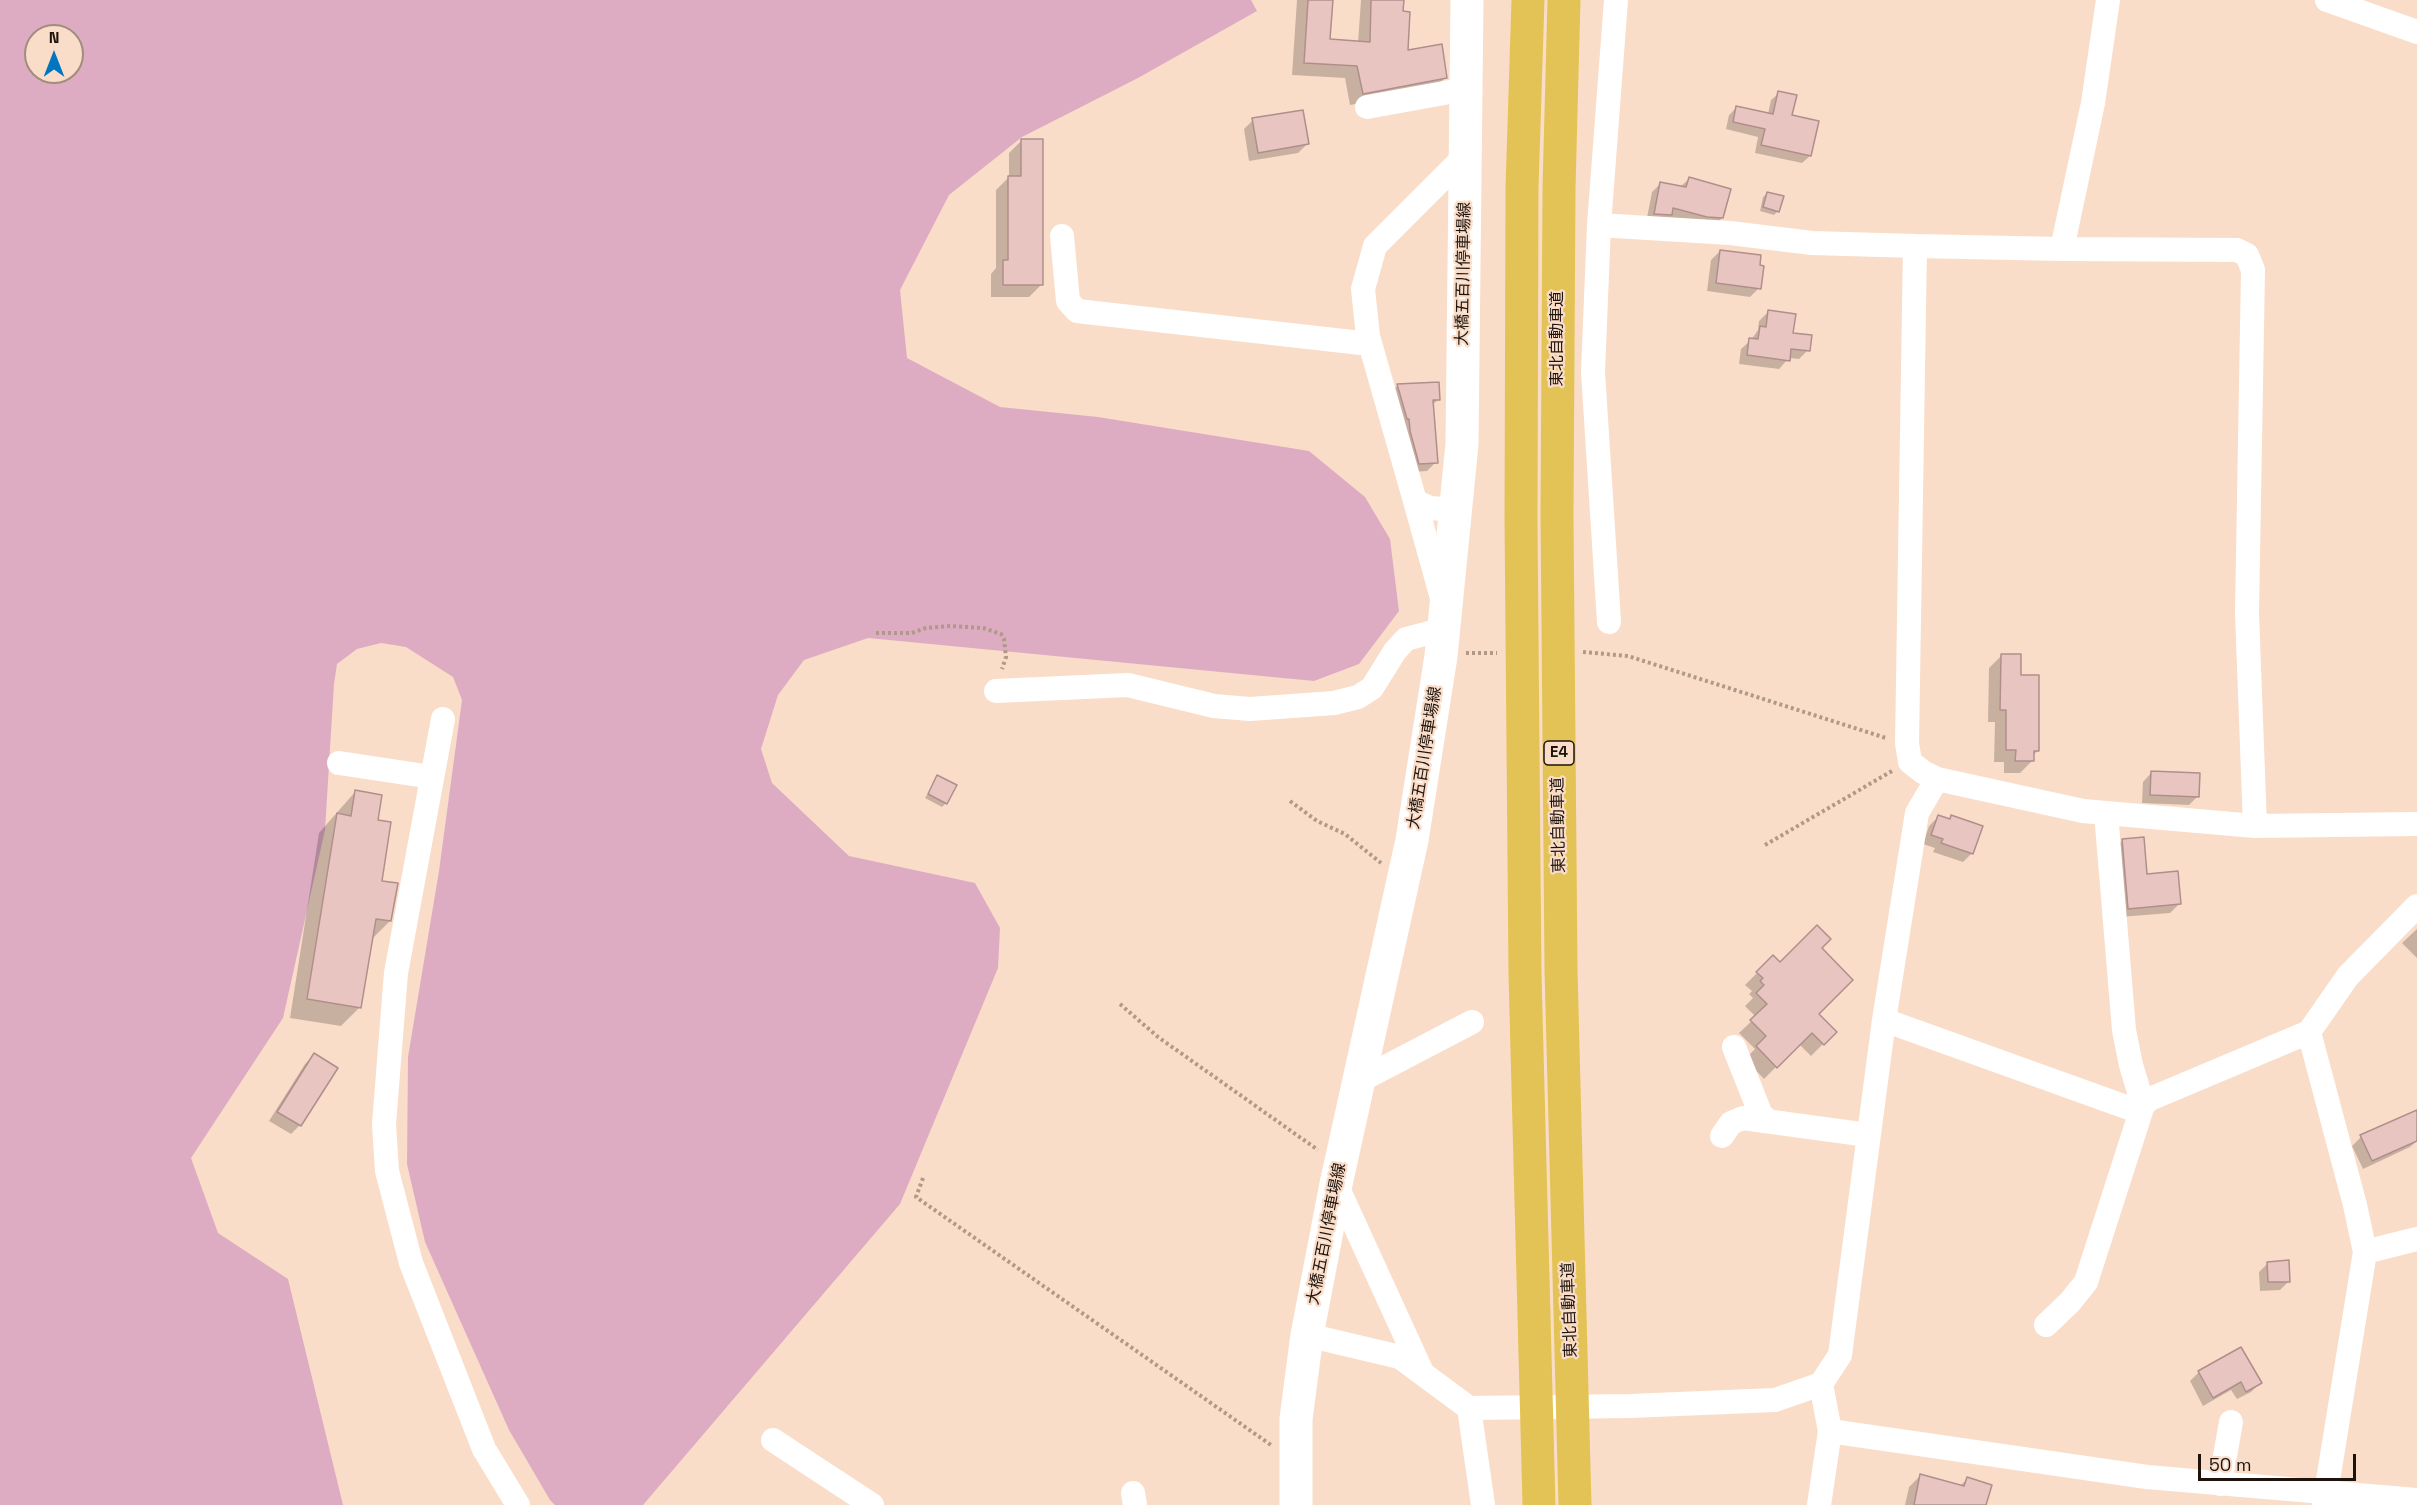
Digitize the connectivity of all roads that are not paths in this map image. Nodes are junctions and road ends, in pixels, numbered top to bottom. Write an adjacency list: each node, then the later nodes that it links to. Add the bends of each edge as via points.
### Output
1 (1467, 0): 8 (main road, 大橋五百川停車場線)
2 (1528, 0): 56 (highway, E4, via 1522,188 1521,543 1525,974)
3 (1564, 0): 57 (highway, 東北自動車道 / E4, via 1557,540 1561,970)
4 (1616, 0): 11 (street)
5 (2108, 0): 14 (street, via 2093,103)
6 (2327, 0): 7 (street)
7 (2417, 32)
8 (1466, 89): 9 (street); 10 (main road, 大橋五百川停車場線)
9 (1367, 107)
10 (1465, 156): 15 (street, via 1375,246 1363,289); 17 (main road, 大橋五百川停車場線, via 1462,444)
11 (1599, 225): 13 (street, via 1730,233 1812,243); 19 (street, via 1593,372)
12 (1062, 236): 15 (street, via 1068,301 1077,311)
13 (1915, 246): 14 (street); 24 (street, via 1909,752 1923,772)
14 (2062, 249): 27 (street, via 2237,250 2247,255 2253,270 2247,613)
15 (1370, 344): 16 (street)
16 (1415, 501): 17 (street, via 1430,508); 18 (street)
17 (1456, 510): 18 (main road, 大橋五百川停車場線)
18 (1445, 621): 20 (street, via 1406,639 1372,688 1358,697 1334,703 1250,709 1214,706 1128,685); 33 (main road, 大橋五百川停車場線, via 1417,814)
19 (1609, 622)
20 (996, 691)
21 (443, 719): 23 (street)
22 (339, 763): 23 (street)
23 (432, 777): 52 (street, via 396,973 384,1124 387,1171 411,1263 484,1449)
24 (1937, 779): 25 (street); 29 (street, via 1917,813)
25 (2106, 813): 27 (street); 34 (street, via 2124,1030)
26 (2417, 824): 27 (street)
27 (2255, 826)
28 (2417, 906): 31 (street, via 2348,976)
29 (1884, 1020): 34 (street); 36 (street)
30 (1472, 1022): 33 (street)
31 (2309, 1032): 34 (street, via 2150,1099); 40 (street)
32 (1734, 1047): 35 (street, via 1761,1115)
33 (1359, 1081): 38 (main road, 大橋五百川停車場線)
34 (2141, 1108): 41 (street, via 2086,1282)
35 (1769, 1121): 36 (street); 37 (street, via 1743,1118 1731,1123)
36 (1868, 1135): 44 (street, via 1840,1355)
37 (1722, 1136)
38 (1338, 1175): 42 (main road, 大橋五百川停車場線); 43 (street)
39 (2417, 1239): 40 (street)
40 (2365, 1252): 50 (street)
41 (2046, 1325)
42 (1307, 1335): 43 (street, via 1400,1357); 54 (main road, 大橋五百川停車場線, via 1296,1419)
43 (1422, 1372): 45 (street)
44 (1821, 1384): 45 (street, via 1775,1400); 47 (street)
45 (1478, 1408): 55 (street)
46 (2231, 1422): 49 (street)
47 (1830, 1431): 49 (street); 58 (street)
48 (773, 1440): 53 (street)
49 (2220, 1484): 50 (street)
50 (2324, 1498): 51 (street)
51 (2417, 1500)
52 (518, 1505)
53 (872, 1505)
54 (1296, 1505)
55 (1483, 1505)
56 (1539, 1505)
57 (1575, 1505)
58 (1819, 1505)

